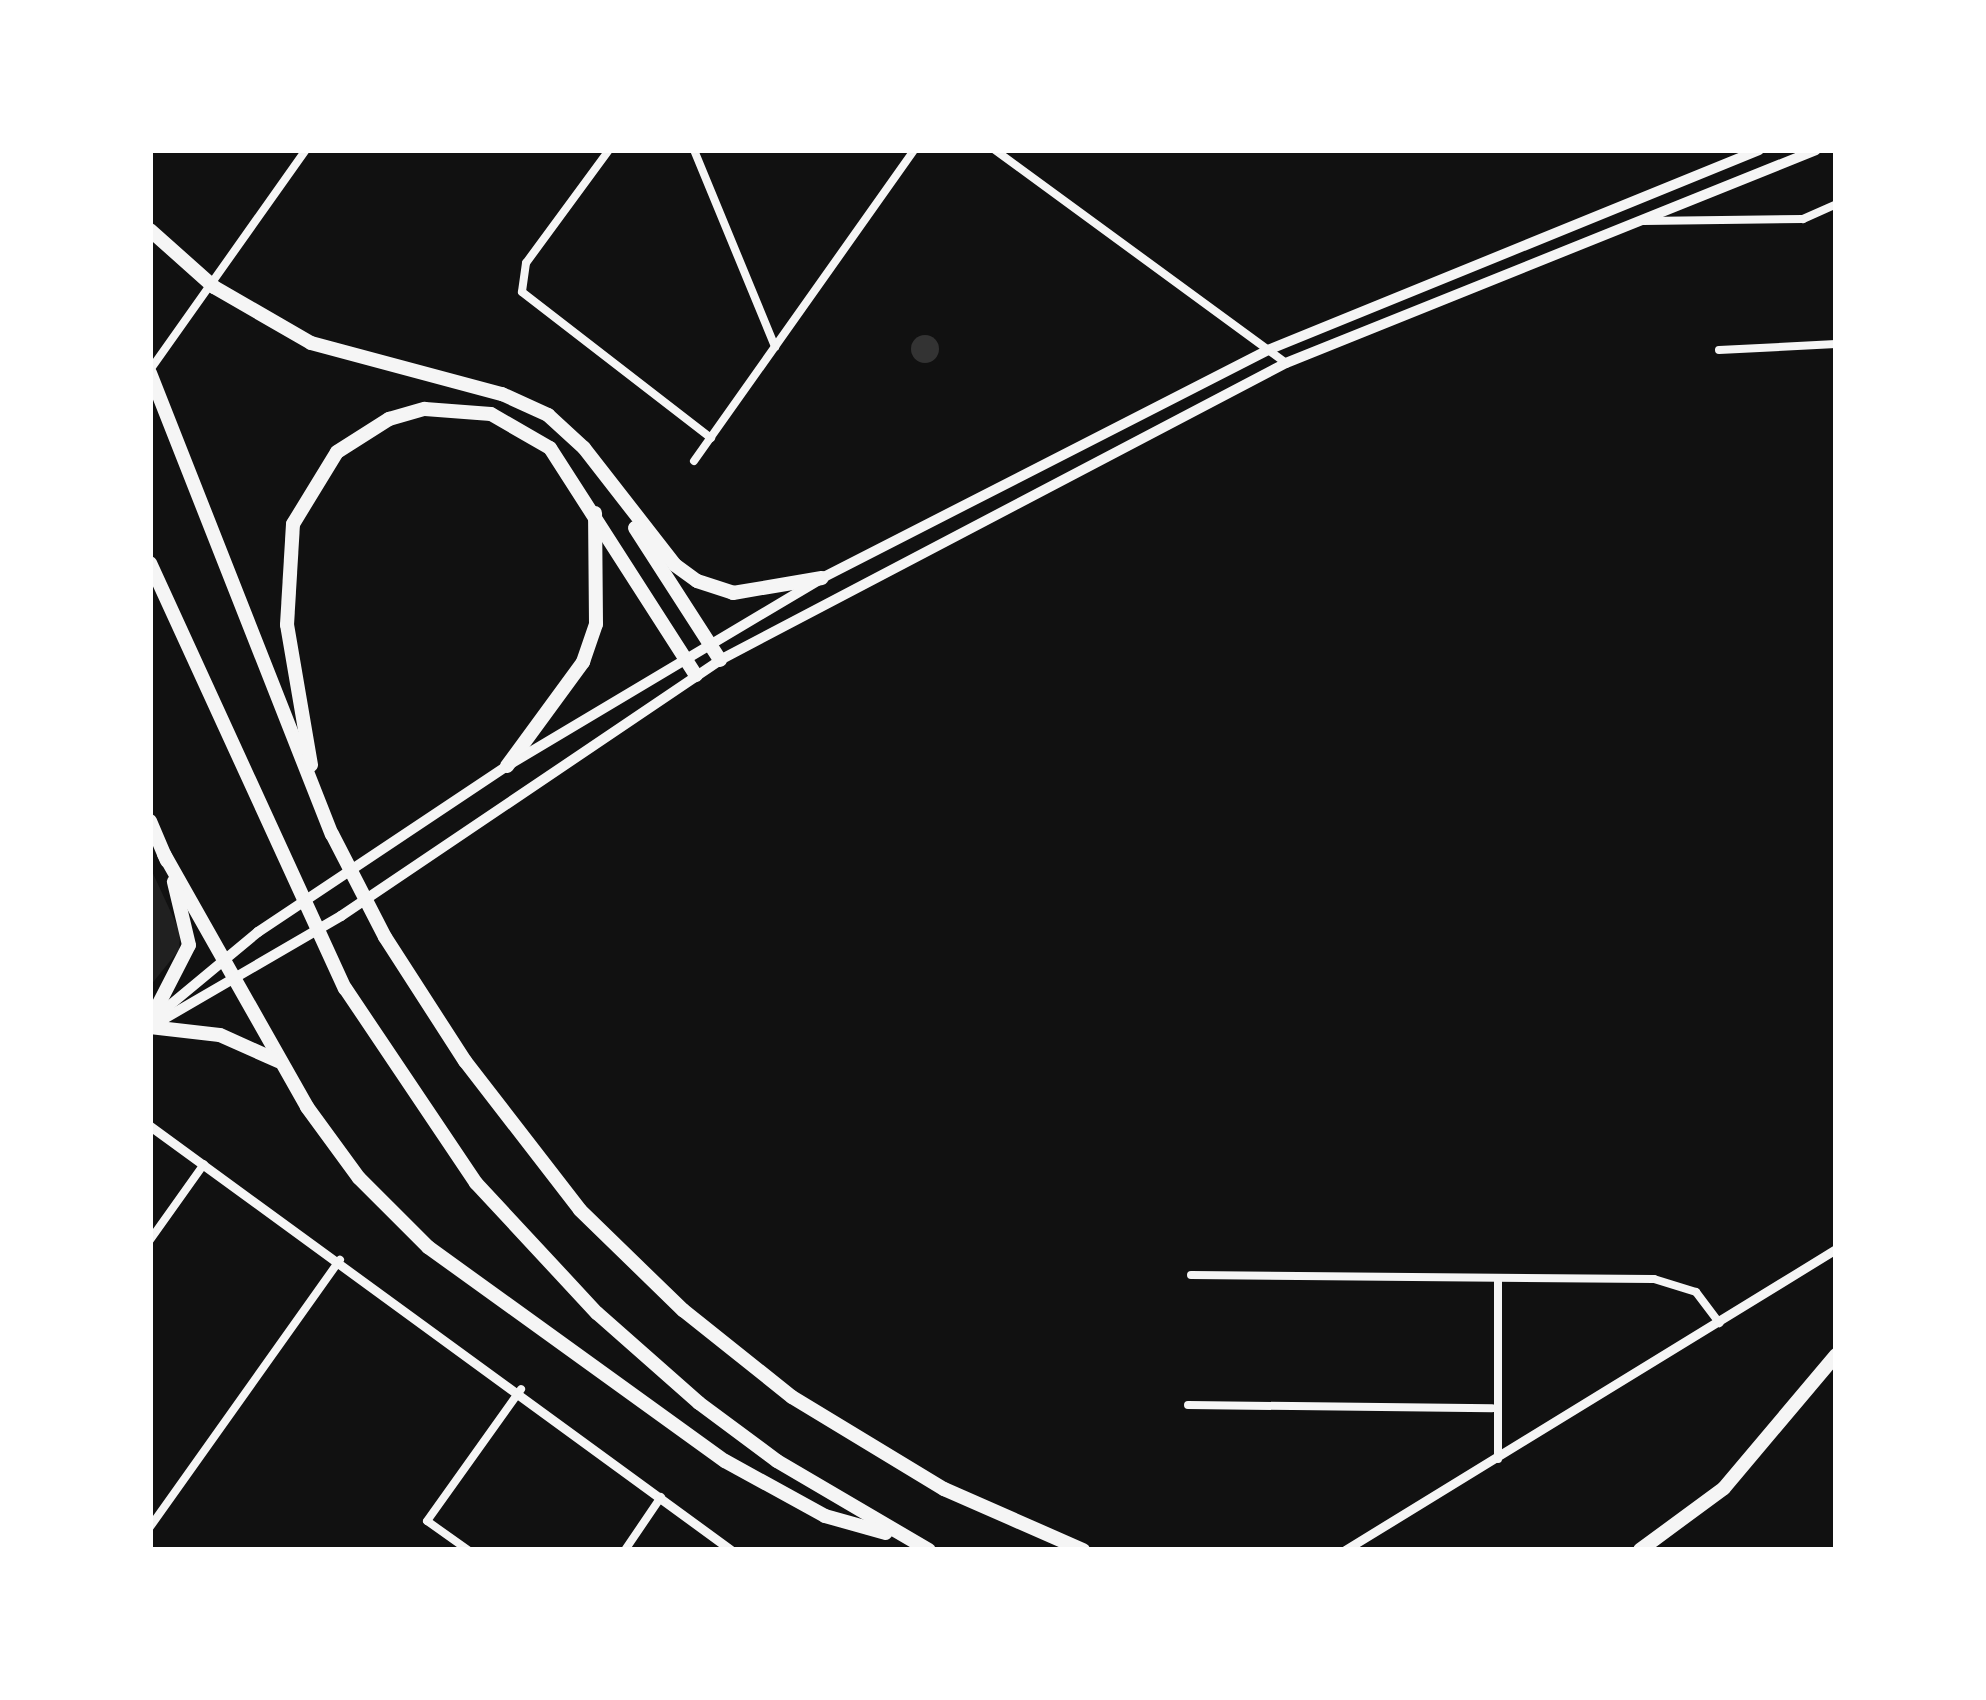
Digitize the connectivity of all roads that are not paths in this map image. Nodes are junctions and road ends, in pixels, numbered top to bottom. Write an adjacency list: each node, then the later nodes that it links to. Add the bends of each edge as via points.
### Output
1 (609, 150): 17 (street, via 526,263 522,292)
2 (694, 150): 12 (street)
3 (914, 150): 12 (street)
4 (995, 150): 13 (street)
5 (1759, 150): 13 (main road)
6 (1816, 150): 9 (main road)
7 (304, 151): 16 (street)
8 (1836, 204): 9 (street, via 1803,219)
9 (1639, 221): 15 (main road)
10 (150, 230): 18 (highway, via 264,320 311,343 502,394 548,415)
11 (1836, 344): 14 (street)
12 (775, 347): 17 (street)
13 (1268, 350): 15 (street); 22 (main road)
14 (1719, 350)
15 (1286, 363): 25 (main road)
16 (150, 371): 28 (highway)
17 (711, 438): 19 (street)
18 (584, 448): 22 (highway, via 675,566 698,581 733,592); 23 (highway)
19 (694, 461)
20 (595, 508): 24 (highway); 27 (highway, via 601,560 590,643 562,698); 28 (highway, via 550,448 490,414 425,409 389,418 338,452 304,498 285,572)
21 (150, 563): 50 (highway, via 345,988 476,1183 597,1313 740,1436)
22 (822, 578): 23 (main road)
23 (709, 643): 24 (main road); 25 (highway)
24 (684, 657): 26 (highway); 27 (main road)
25 (720, 660): 26 (main road)
26 (696, 675): 32 (main road)
27 (506, 766): 31 (main road)
28 (315, 793): 55 (highway, via 385,937 465,1061 580,1210 683,1310 867,1445)
29 (150, 821): 30 (highway)
30 (164, 854): 31 (highway); 33 (highway, via 189,945)
31 (225, 956): 32 (highway); 33 (main road)
32 (238, 980): 33 (main road); 34 (highway)
33 (150, 1024): 34 (highway, via 220,1035)
34 (278, 1061): 50 (highway, via 359,1178 458,1274 774,1492)
35 (150, 1126): 36 (street)
36 (203, 1164): 37 (street); 39 (street)
37 (150, 1240)
38 (1836, 1249): 42 (street)
39 (340, 1260): 44 (street); 49 (street)
40 (1191, 1275): 41 (street)
41 (1498, 1280): 42 (street, via 1681,1284); 46 (street)
42 (1719, 1323): 47 (street)
43 (1836, 1355): 57 (highway, via 1724,1488)
44 (521, 1389): 48 (street); 51 (street, via 427,1521)
45 (1188, 1405): 46 (street)
46 (1492, 1408): 47 (street)
47 (1498, 1460): 56 (street)
48 (661, 1496): 52 (street); 53 (street)
49 (150, 1527)
50 (901, 1537): 54 (highway)
51 (468, 1550)
52 (625, 1550)
53 (731, 1550)
54 (929, 1550)
55 (1083, 1550)
56 (1345, 1550)
57 (1640, 1550)

